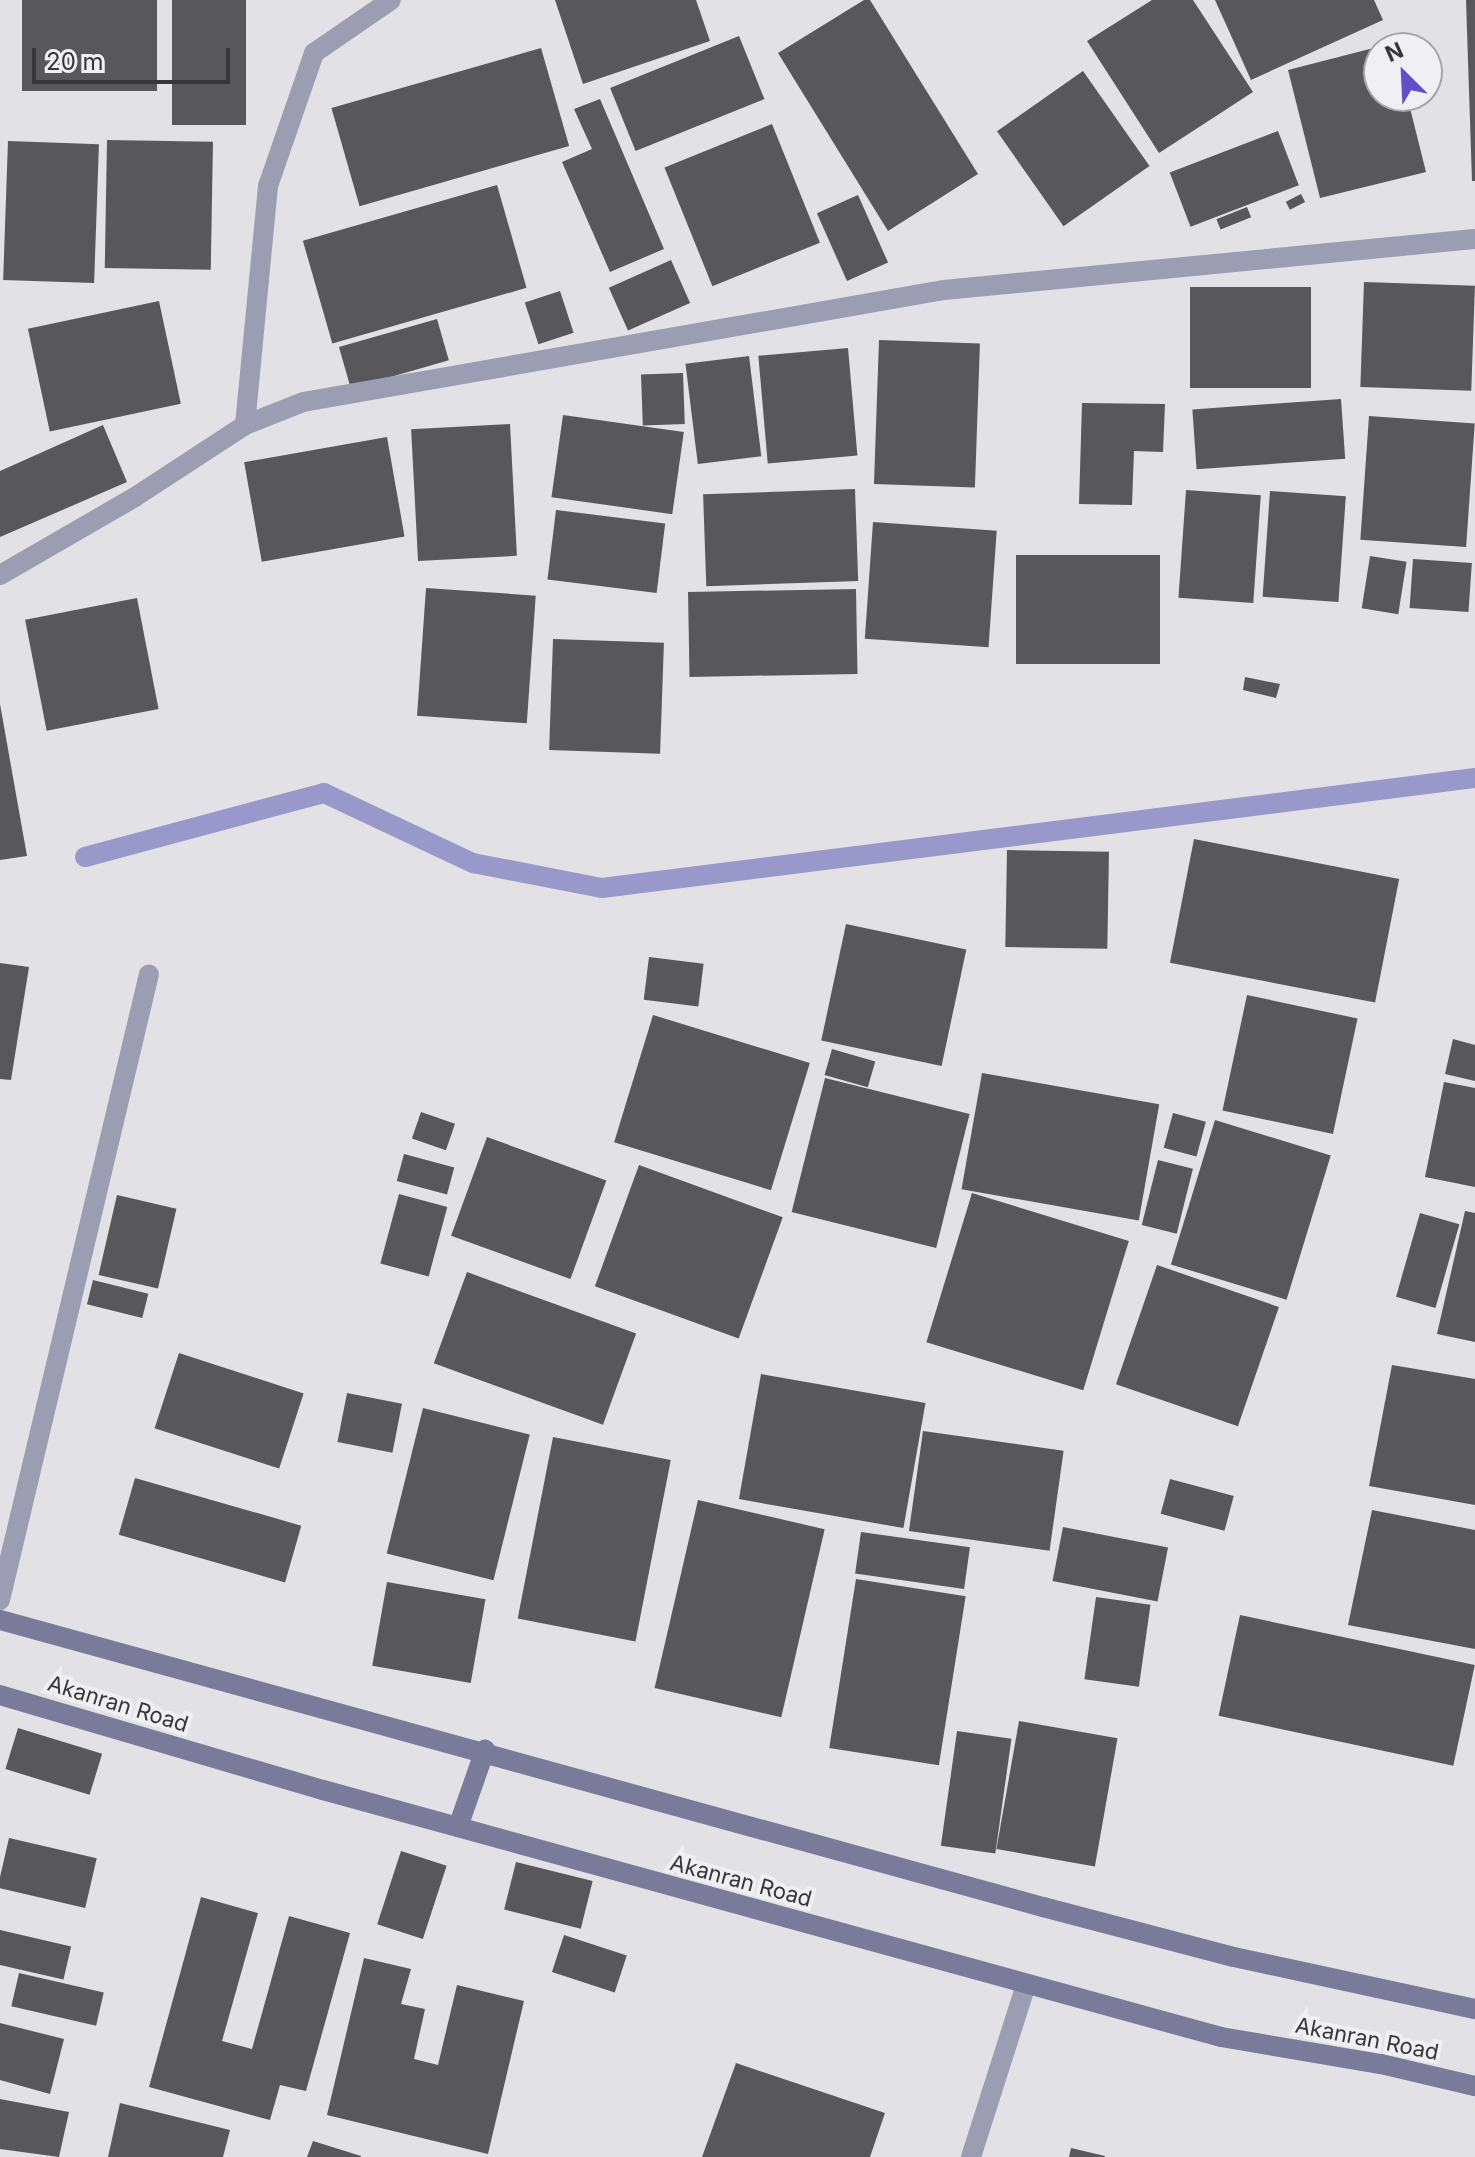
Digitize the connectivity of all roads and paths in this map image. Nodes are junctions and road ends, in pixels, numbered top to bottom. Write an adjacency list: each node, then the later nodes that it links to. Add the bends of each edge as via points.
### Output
1 (391, 0): 3 (street, via 314,53 273,171)
2 (1475, 239): 3 (street, via 944,290 303,402)
3 (245, 425): 4 (street)
4 (0, 575)
5 (149, 974): 6 (street)
6 (0, 1600)
7 (0, 1620): 9 (main road)
8 (0, 1695): 10 (main road, Akanran Road)
9 (485, 1750): 10 (main road); 12 (main road, via 1234,1957)
10 (458, 1827): 11 (main road, Akanran Road)
11 (1026, 1985): 13 (main road, Akanran Road, via 1221,2037); 14 (street)
12 (1475, 2009)
13 (1475, 2086)
14 (971, 2157)

